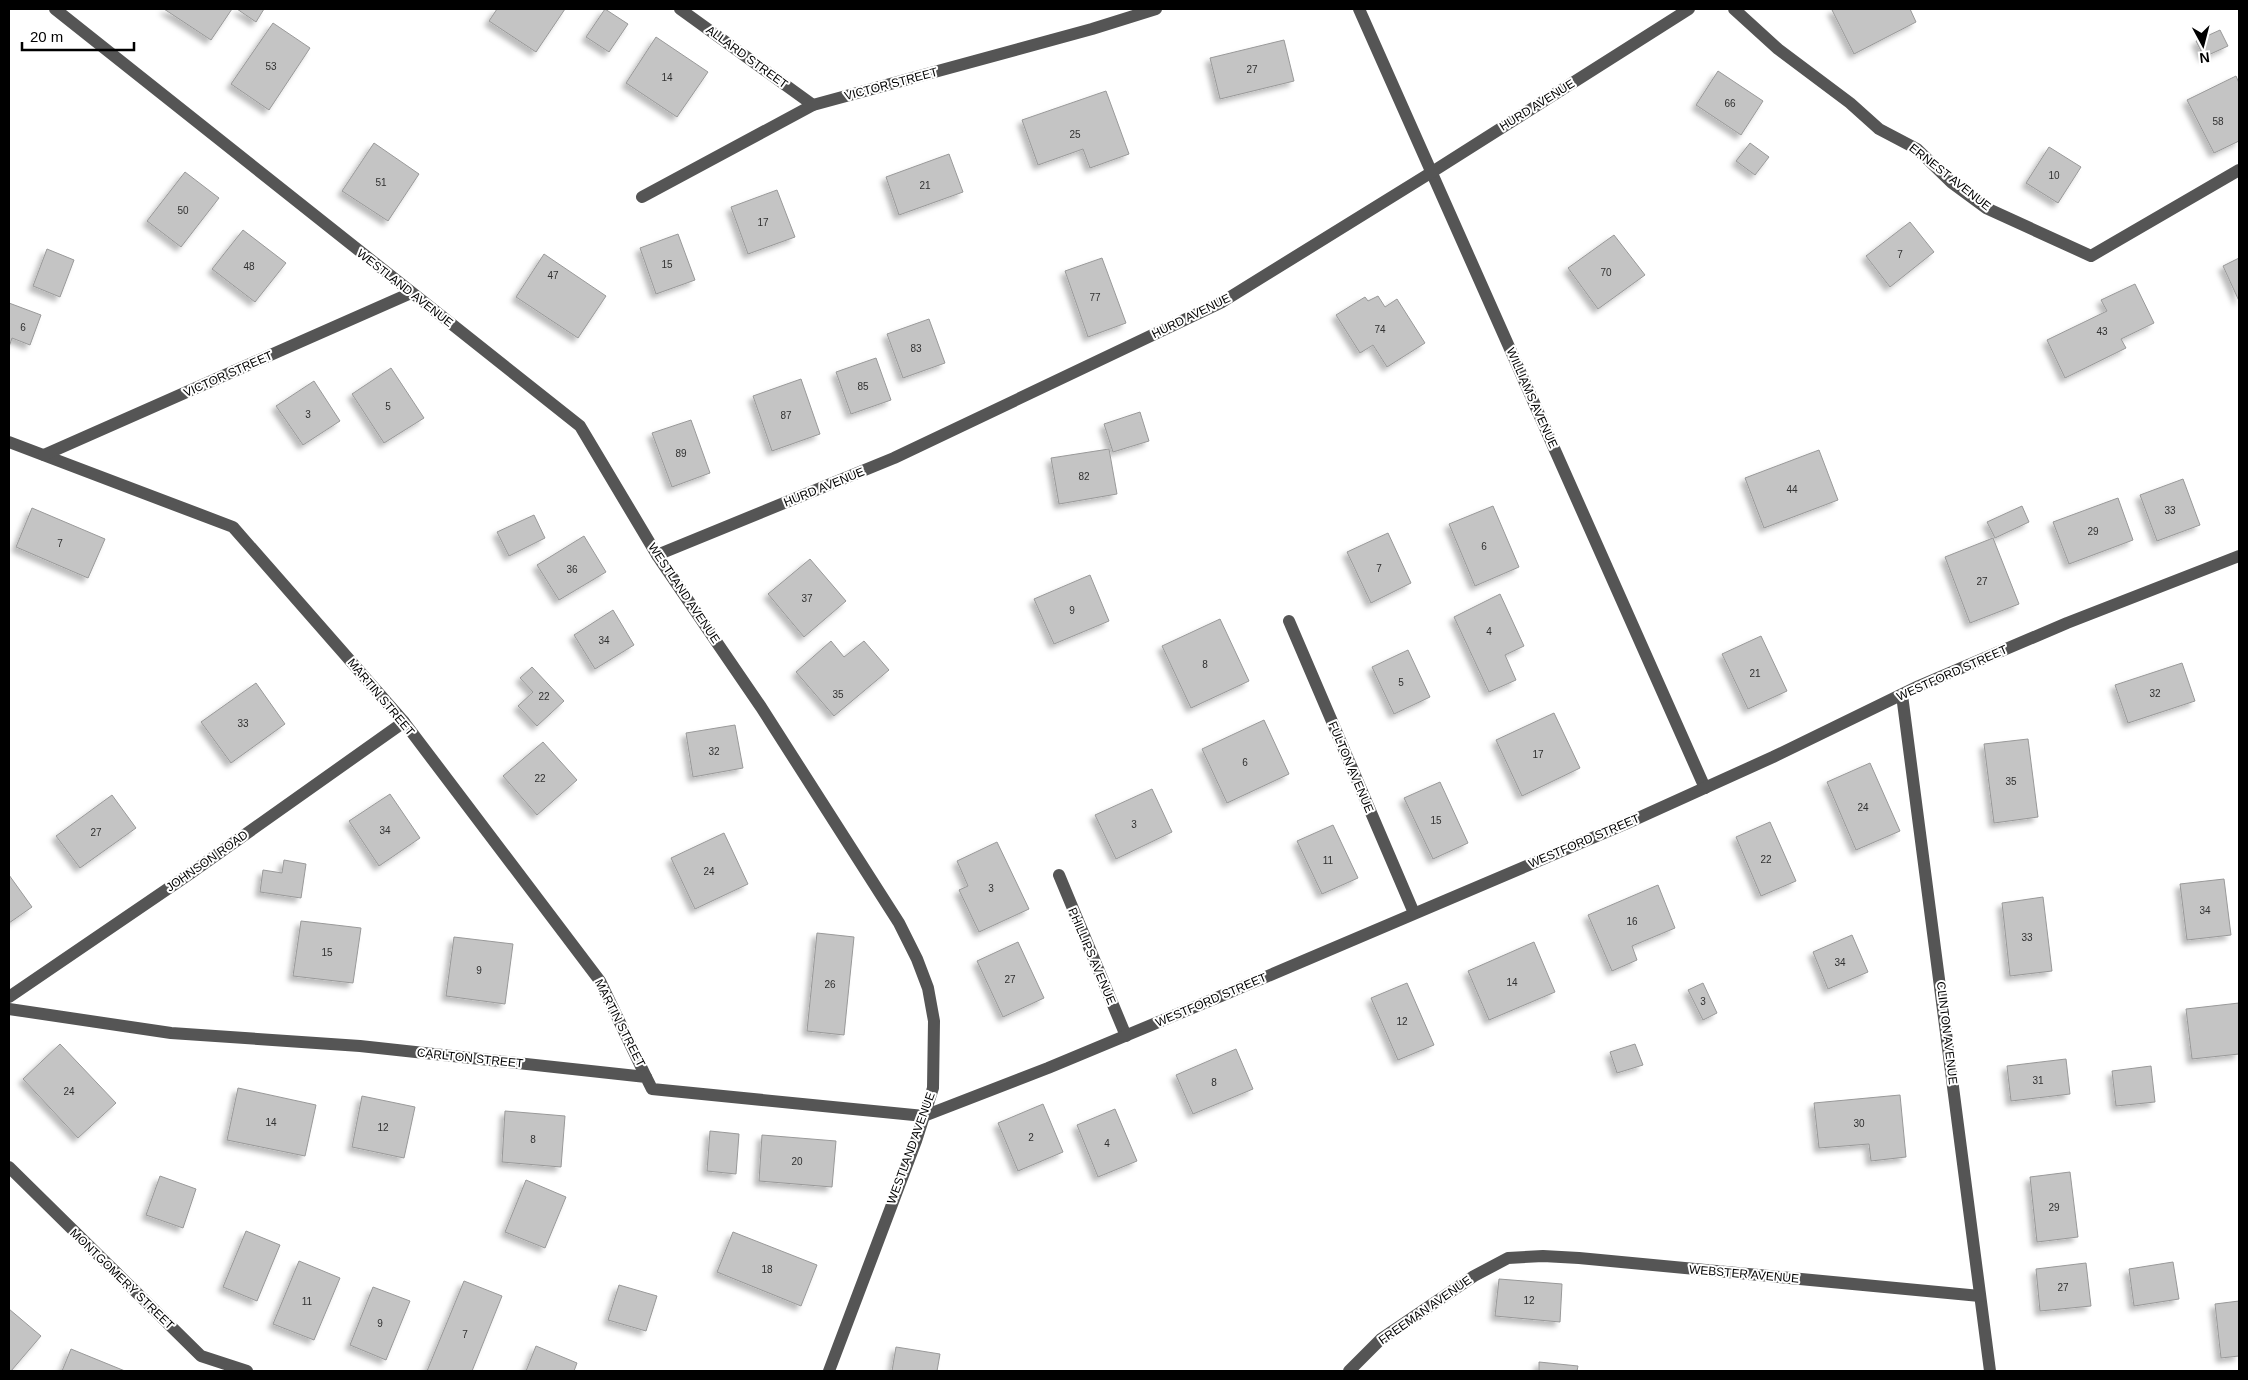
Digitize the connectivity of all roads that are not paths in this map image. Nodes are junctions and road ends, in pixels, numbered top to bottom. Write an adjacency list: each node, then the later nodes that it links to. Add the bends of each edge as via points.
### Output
1 (55, 9): 11 (street, WESTLAND AVENUE)
2 (680, 9): 7 (street, ALLARD STREET)
3 (1156, 9): 7 (street, VICTOR STREET)
4 (1359, 9): 9 (street, WILLIAMS AVENUE)
5 (1689, 9): 9 (street, HURD AVENUE)
6 (1734, 9): 8 (street, ERNEST AVENUE, via 1778,50 1850,103 1878,129 1917,149 1986,208 2091,256)
7 (813, 105): 10 (street, VICTOR STREET)
8 (2239, 170)
9 (1432, 172): 14 (street, HURD AVENUE, via 1222,302 894,458); 19 (street, WILLIAMS AVENUE)
10 (642, 197)
11 (411, 293): 13 (street, VICTOR STREET); 14 (street, WESTLAND AVENUE, via 580,426)
12 (9, 442): 13 (street, MARTIN STREET)
13 (44, 455): 18 (street, MARTIN STREET, via 233,527)
14 (657, 555): 26 (street, WESTLAND AVENUE, via 766,715 899,922 917,959 928,988 934,1020 933,1088)
15 (2239, 556): 17 (street, WESTFORD STREET, via 2066,624)
16 (1289, 621): 21 (street, FULTON AVENUE)
17 (1902, 694): 19 (street, WESTFORD STREET); 29 (street, CLINTON AVENUE)
18 (404, 722): 22 (street, JOHNSON ROAD); 25 (street, MARTIN STREET, via 600,980)
19 (1705, 788): 21 (street, WESTFORD STREET)
20 (1059, 875): 24 (street, PHILLIPS AVENUE)
21 (1414, 913): 24 (street, WESTFORD STREET)
22 (9, 997)
23 (9, 1010): 25 (street, CARLTON STREET, via 171,1033 360,1046)
24 (1126, 1036): 26 (street, WESTFORD STREET)
25 (646, 1076): 26 (street, via 652,1089)
26 (924, 1116): 31 (street, WESTLAND AVENUE)
27 (9, 1168): 30 (street, MONTGOMERY STREET, via 201,1356)
28 (1508, 1258): 29 (street, WEBSTER AVENUE, via 1579,1258); 32 (street, FREEMAN AVENUE, via 1474,1276 1381,1339)
29 (1980, 1296): 33 (street, CLINTON AVENUE)
30 (247, 1371)
31 (828, 1371)
32 (1349, 1371)
33 (1990, 1371)

